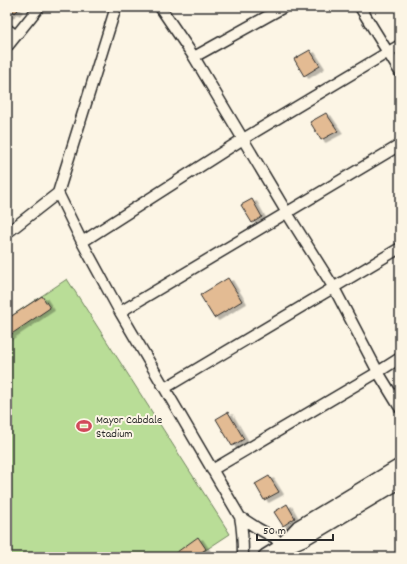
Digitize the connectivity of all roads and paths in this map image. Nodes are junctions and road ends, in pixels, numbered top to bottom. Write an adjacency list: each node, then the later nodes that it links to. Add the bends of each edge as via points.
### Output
1 (39, 7): 7 (street)
2 (116, 7): 15 (street)
3 (160, 7): 11 (street)
4 (284, 7): 11 (street)
5 (360, 7): 10 (street)
6 (7, 28): 7 (street)
7 (16, 36): 9 (street)
8 (400, 45): 10 (street)
9 (7, 47)
10 (388, 52): 12 (street); 13 (street)
11 (194, 57): 13 (street)
12 (400, 72)
13 (243, 139): 16 (street); 18 (street)
14 (400, 145): 16 (street)
15 (58, 193): 17 (street); 18 (street)
16 (287, 213): 20 (street); 21 (street)
17 (7, 234)
18 (82, 242): 21 (street)
19 (400, 248): 20 (street)
20 (334, 288): 23 (street); 24 (street)
21 (120, 312): 24 (street)
22 (400, 358): 23 (street)
23 (378, 372): 25 (street); 27 (street)
24 (165, 388): 27 (street)
25 (400, 408)
26 (400, 467): 30 (street, via 299,528)
27 (212, 470): 29 (street)
28 (400, 480): 30 (street, via 303,538)
29 (240, 517): 30 (street, via 275,538); 31 (street)
30 (285, 552): 32 (street)
31 (243, 557)
32 (266, 557)

